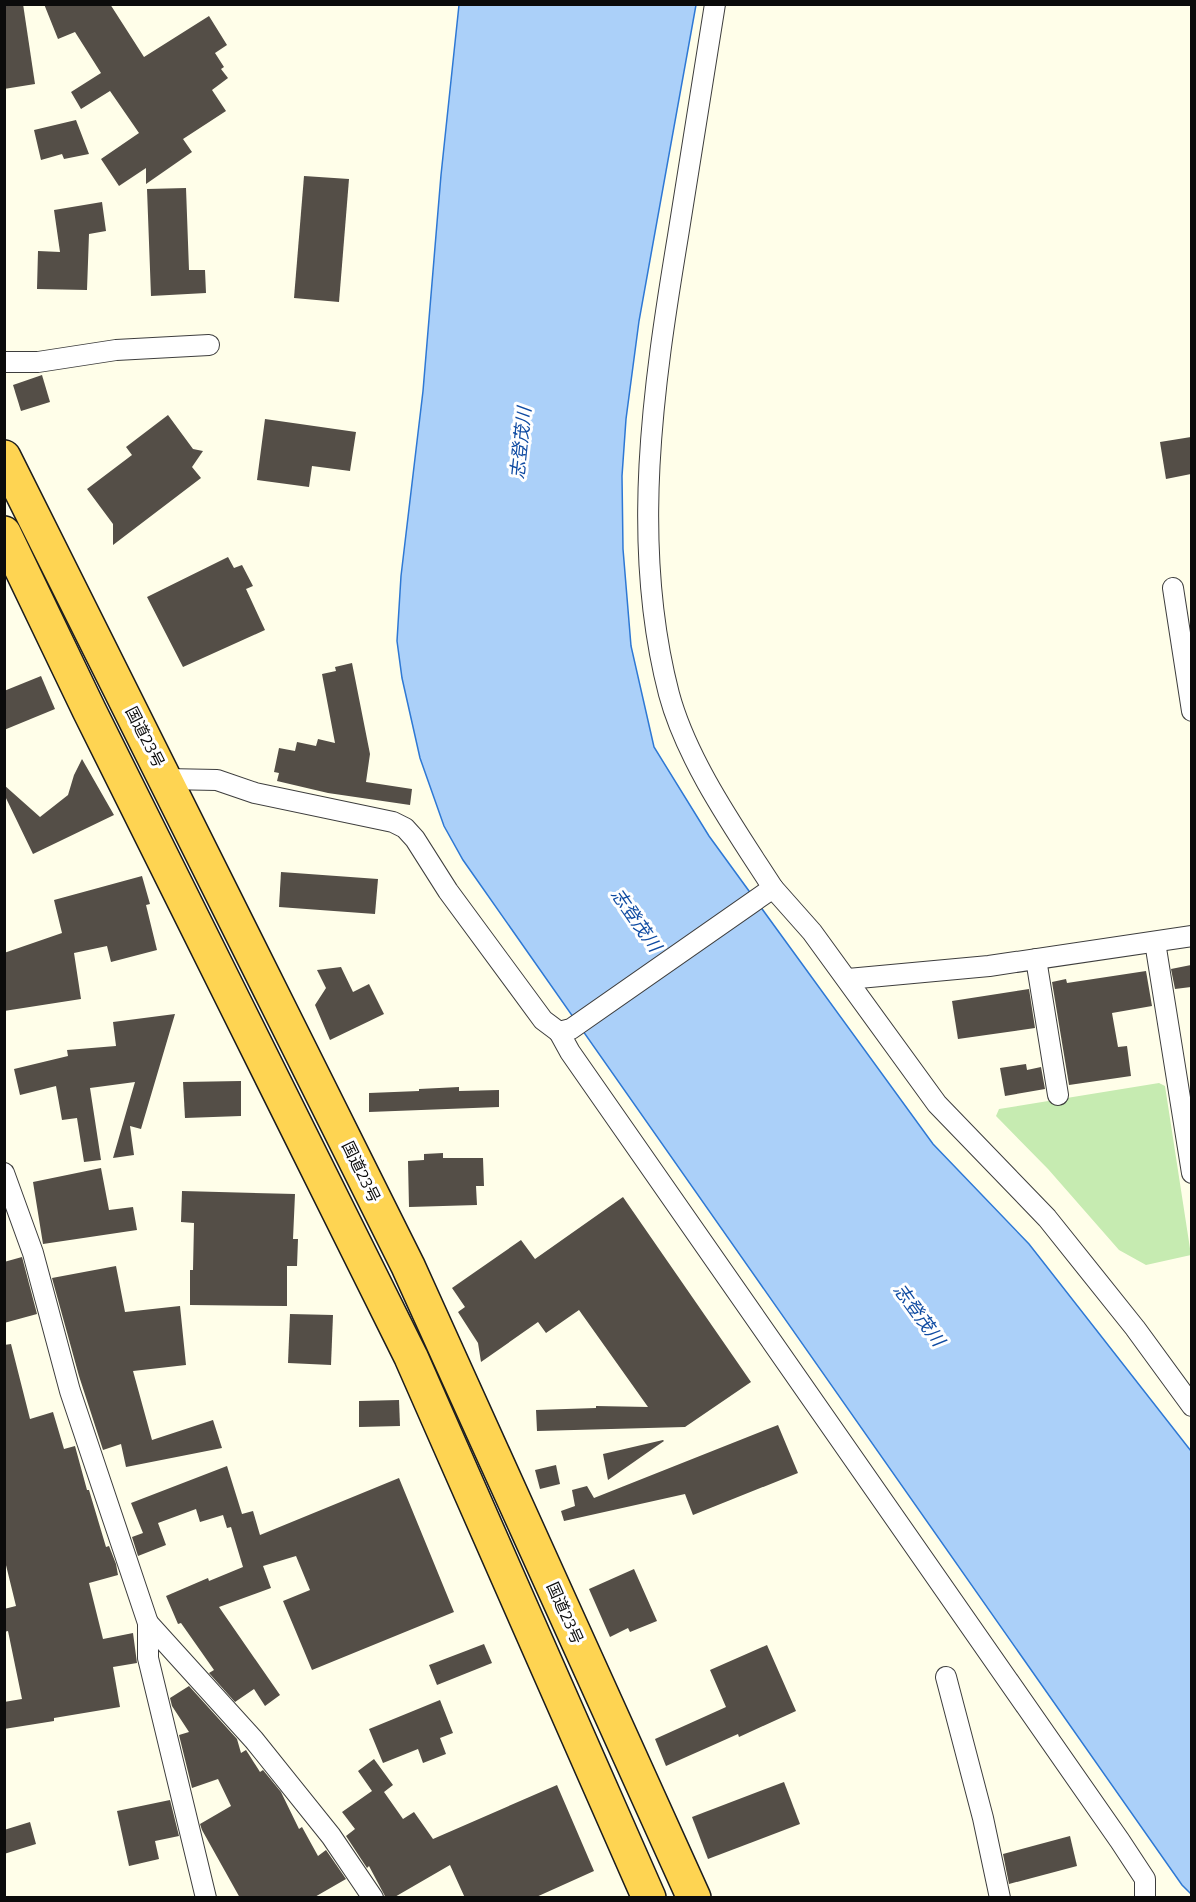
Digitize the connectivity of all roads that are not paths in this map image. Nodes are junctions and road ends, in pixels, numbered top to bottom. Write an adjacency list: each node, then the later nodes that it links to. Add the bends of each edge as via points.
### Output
1 (715, 4): 9 (street, via 661,349 649,465 649,574 669,694 689,748)
2 (209, 345): 3 (street)
3 (4, 362)
4 (4, 458): 8 (highway, 国道23号)
5 (4, 533): 24 (highway, via 411,1358)
6 (1173, 588): 7 (street)
7 (1191, 711)
8 (166, 779): 14 (street, via 217,780 255,793 393,822 405,828 543,1020); 25 (highway, 国道23号, via 408,1266)
9 (769, 891): 13 (street, via 812,932); 14 (street)
10 (1191, 936): 11 (street)
11 (1155, 942): 12 (street); 16 (street)
12 (1036, 959): 13 (street); 15 (street)
13 (848, 979): 19 (street, via 937,1104 1047,1218)
14 (565, 1031): 27 (street, via 590,1082 1120,1841 1145,1879)
15 (1058, 1095)
16 (1188, 1131): 18 (street)
17 (4, 1173): 20 (street, via 33,1253 70,1391)
18 (1191, 1173)
19 (1191, 1406)
20 (148, 1623): 22 (street, via 148,1658); 23 (street, via 254,1740 331,1836)
21 (946, 1677): 26 (street)
22 (206, 1898)
23 (373, 1898)
24 (649, 1898)
25 (694, 1898)
26 (1000, 1898)
27 (1145, 1898)

